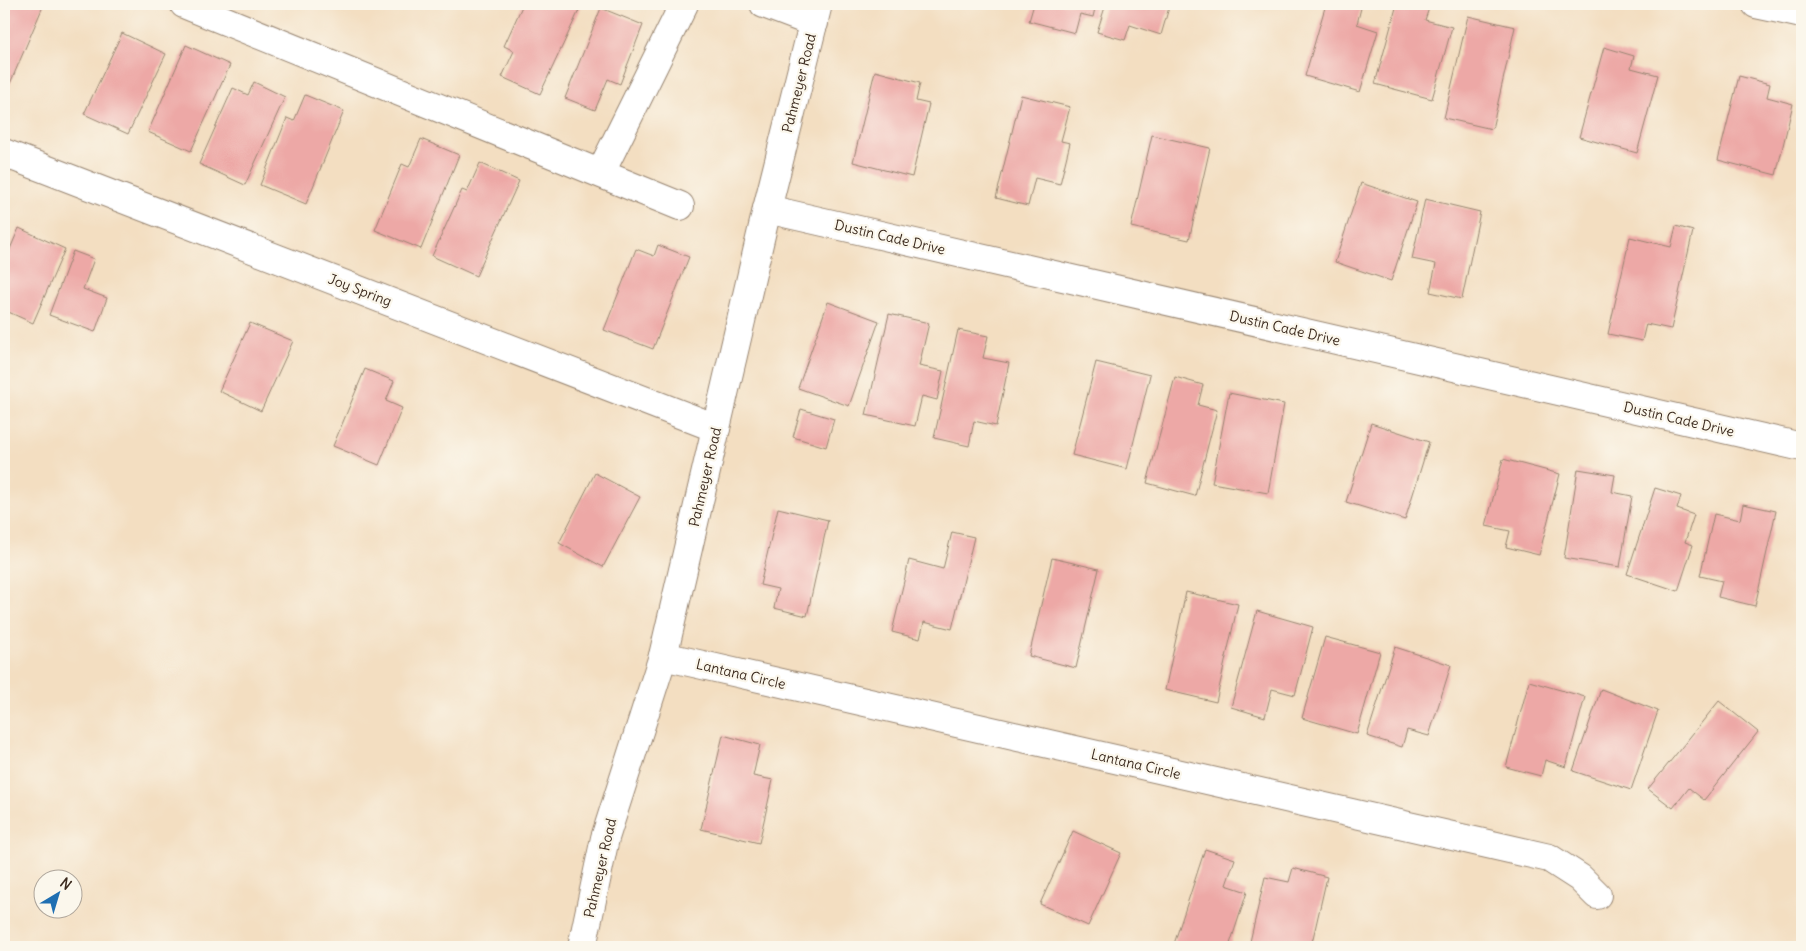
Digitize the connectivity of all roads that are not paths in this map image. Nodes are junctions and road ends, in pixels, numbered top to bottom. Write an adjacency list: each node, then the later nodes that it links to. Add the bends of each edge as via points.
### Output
1 (184, 4): 8 (street)
2 (684, 4): 8 (street)
3 (764, 4): 5 (street)
4 (1756, 4): 6 (street)
5 (816, 13): 10 (street, Pahmeyer Road)
6 (1802, 14)
7 (4, 153): 11 (street, Joy Spring)
8 (601, 172): 9 (street)
9 (680, 206)
10 (767, 209): 11 (street, Pahmeyer Road); 12 (street, Dustin Cade Drive)
11 (716, 428): 13 (street, Pahmeyer Road)
12 (1802, 447)
13 (663, 656): 14 (street, Lantana Circle, via 1548,858 1580,878); 15 (street, Pahmeyer Road, via 604,838)
14 (1597, 895)
15 (582, 947)

